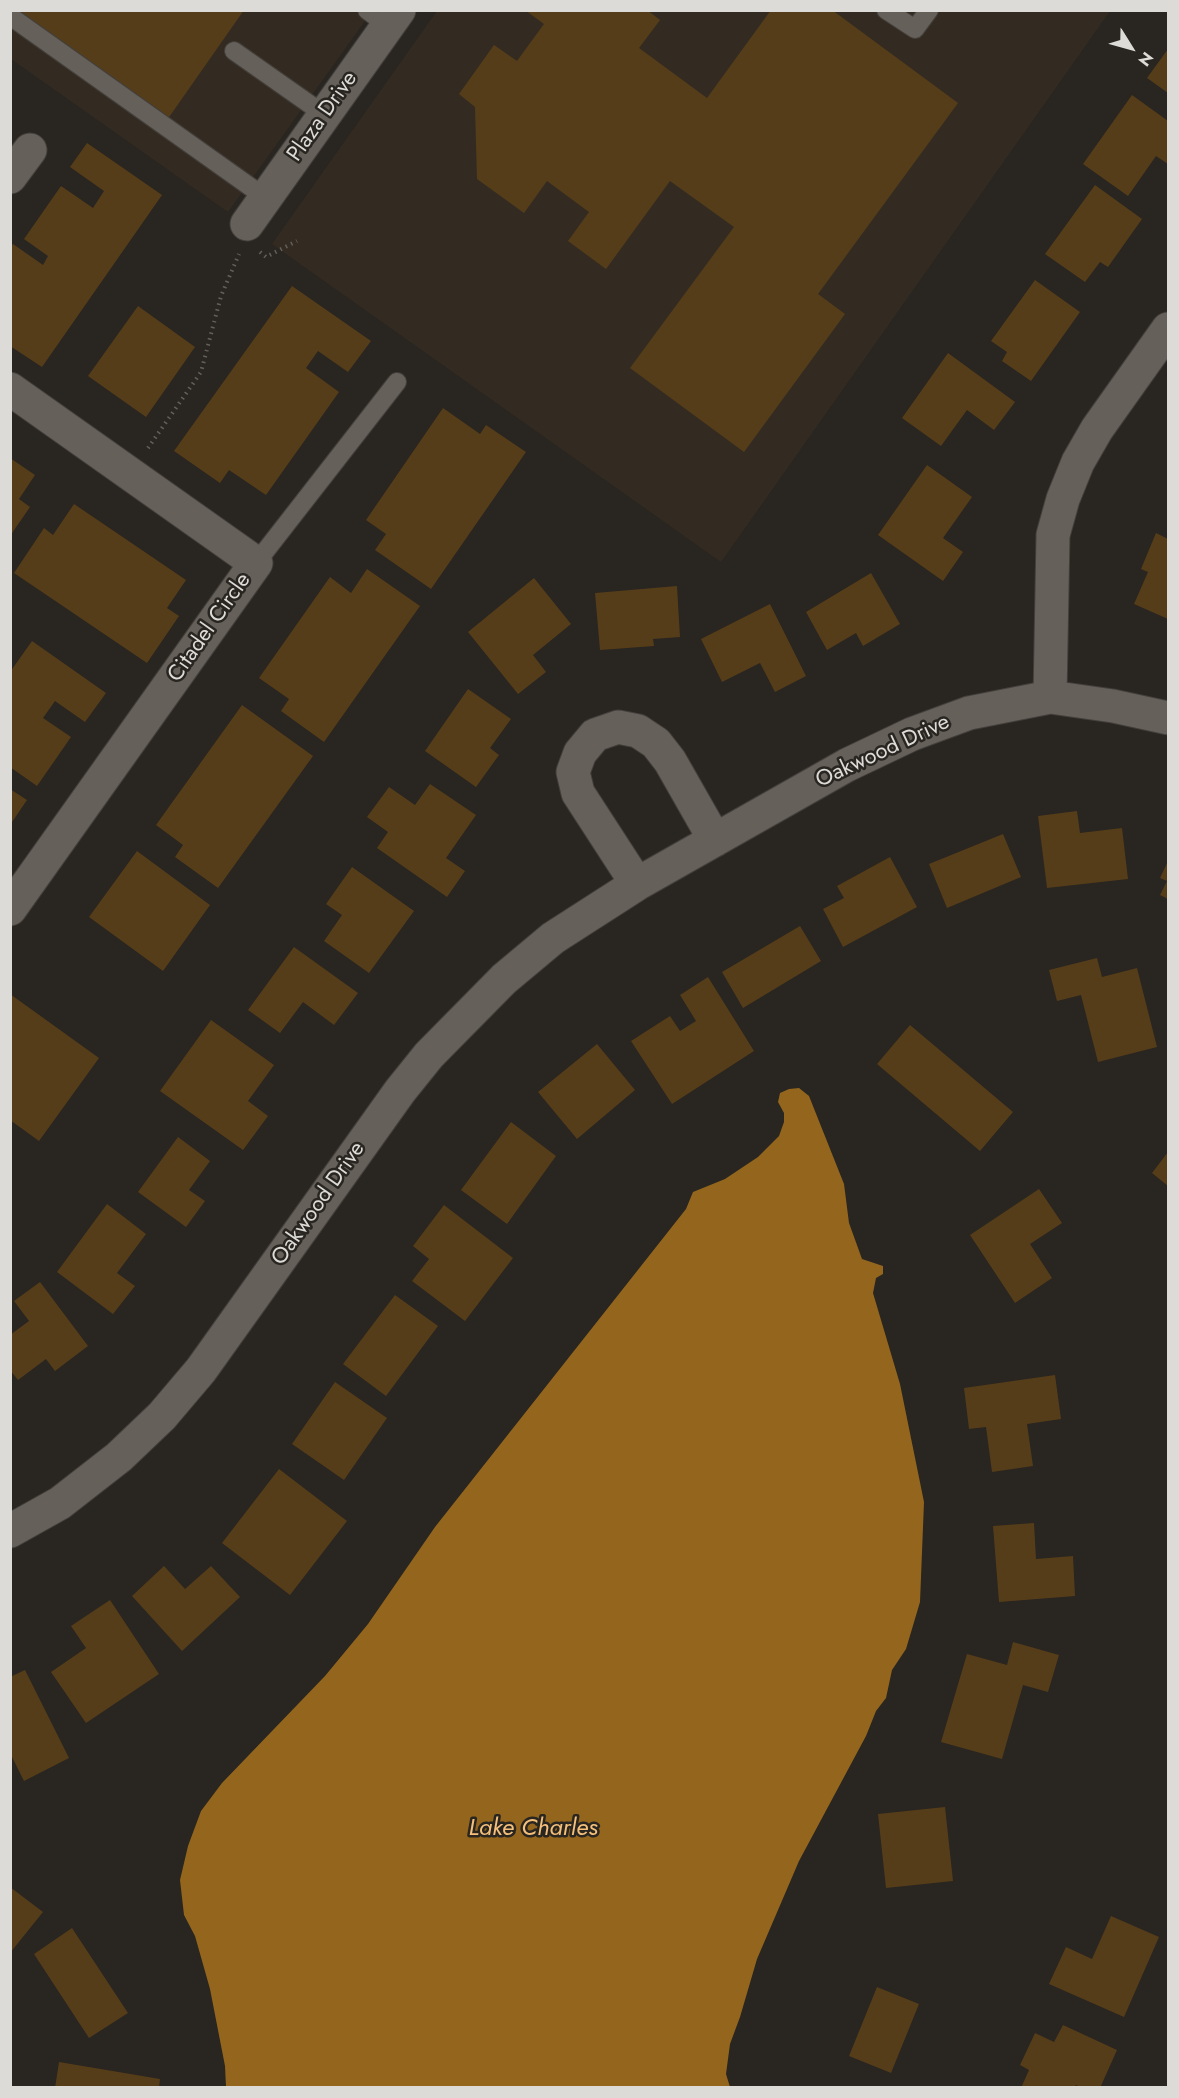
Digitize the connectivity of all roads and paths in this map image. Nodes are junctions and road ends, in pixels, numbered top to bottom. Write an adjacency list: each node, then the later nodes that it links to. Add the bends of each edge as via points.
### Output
1 (886, 10): 2 (lane, via 915,29)
2 (929, 10)
3 (10, 16): 9 (lane)
4 (385, 16): 6 (street, Plaza Drive)
5 (234, 51): 6 (lane)
6 (325, 115): 9 (street, Plaza Drive)
7 (30, 150): 8 (street)
8 (10, 177)
9 (266, 198): 10 (street, Plaza Drive)
10 (247, 224): 14 (path, via 245,241 221,296 201,372)
11 (1168, 329): 16 (street, via 1097,429 1063,498 1053,536)
12 (396, 382): 15 (lane)
13 (10, 389): 14 (street, Citadel Circle)
14 (129, 473): 15 (street, Citadel Circle)
15 (256, 563): 20 (street, Citadel Circle)
16 (1050, 697): 17 (street, Oakwood Drive); 18 (street, Oakwood Drive, via 969,713 912,734 847,765)
17 (1168, 718)
18 (715, 840): 19 (street, Oakwood Drive); 19 (street, via 656,743 638,731 618,727 595,735 580,753 573,772 578,793)
19 (637, 884): 21 (street, Oakwood Drive, via 553,938 465,1016 400,1091 201,1370 162,1416 119,1457 60,1503)
20 (10, 909)
21 (10, 1532)

